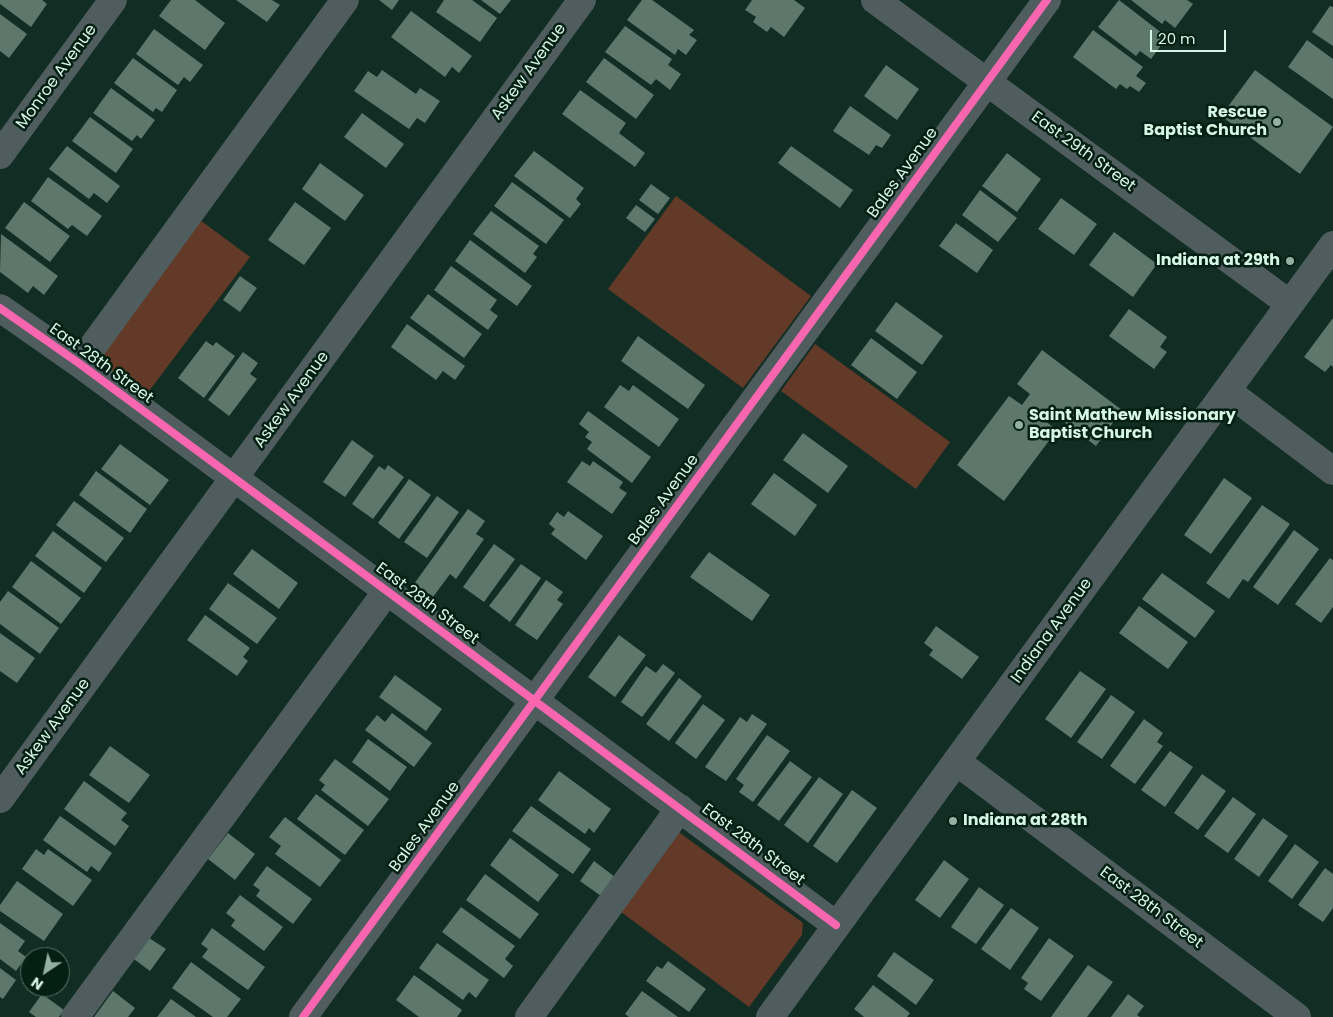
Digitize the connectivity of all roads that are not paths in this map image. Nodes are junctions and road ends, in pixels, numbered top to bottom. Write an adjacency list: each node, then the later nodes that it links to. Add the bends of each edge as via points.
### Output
1 (114, 0): 7 (street, Monroe Avenue)
2 (345, 0): 11 (street)
3 (582, 0): 14 (street, Askew Avenue)
4 (875, 0): 6 (street, East 29th Street)
5 (1047, 0): 6 (street, Bales Avenue)
6 (987, 81): 9 (street, East 29th Street); 16 (street, Bales Avenue)
7 (0, 155)
8 (1333, 245): 9 (street, Indiana Avenue)
9 (1290, 304): 12 (street, Indiana Avenue)
10 (0, 308): 11 (street, East 28th Street)
11 (80, 364): 14 (street, East 28th Street)
12 (1227, 392): 13 (street); 17 (street, Indiana Avenue)
13 (1333, 470)
14 (234, 479): 15 (street, East 28th Street); 18 (street, Askew Avenue)
15 (387, 590): 16 (street, East 28th Street); 21 (street)
16 (534, 702): 19 (street, East 28th Street); 22 (street, Bales Avenue)
17 (957, 762): 20 (street, Indiana Avenue); 25 (street, East 28th Street)
18 (0, 799)
19 (680, 808): 20 (street, East 28th Street); 23 (street)
20 (836, 925): 24 (street, Indiana Avenue)
21 (75, 1017)
22 (304, 1017)
23 (529, 1017)
24 (770, 1017)
25 (1297, 1017)

